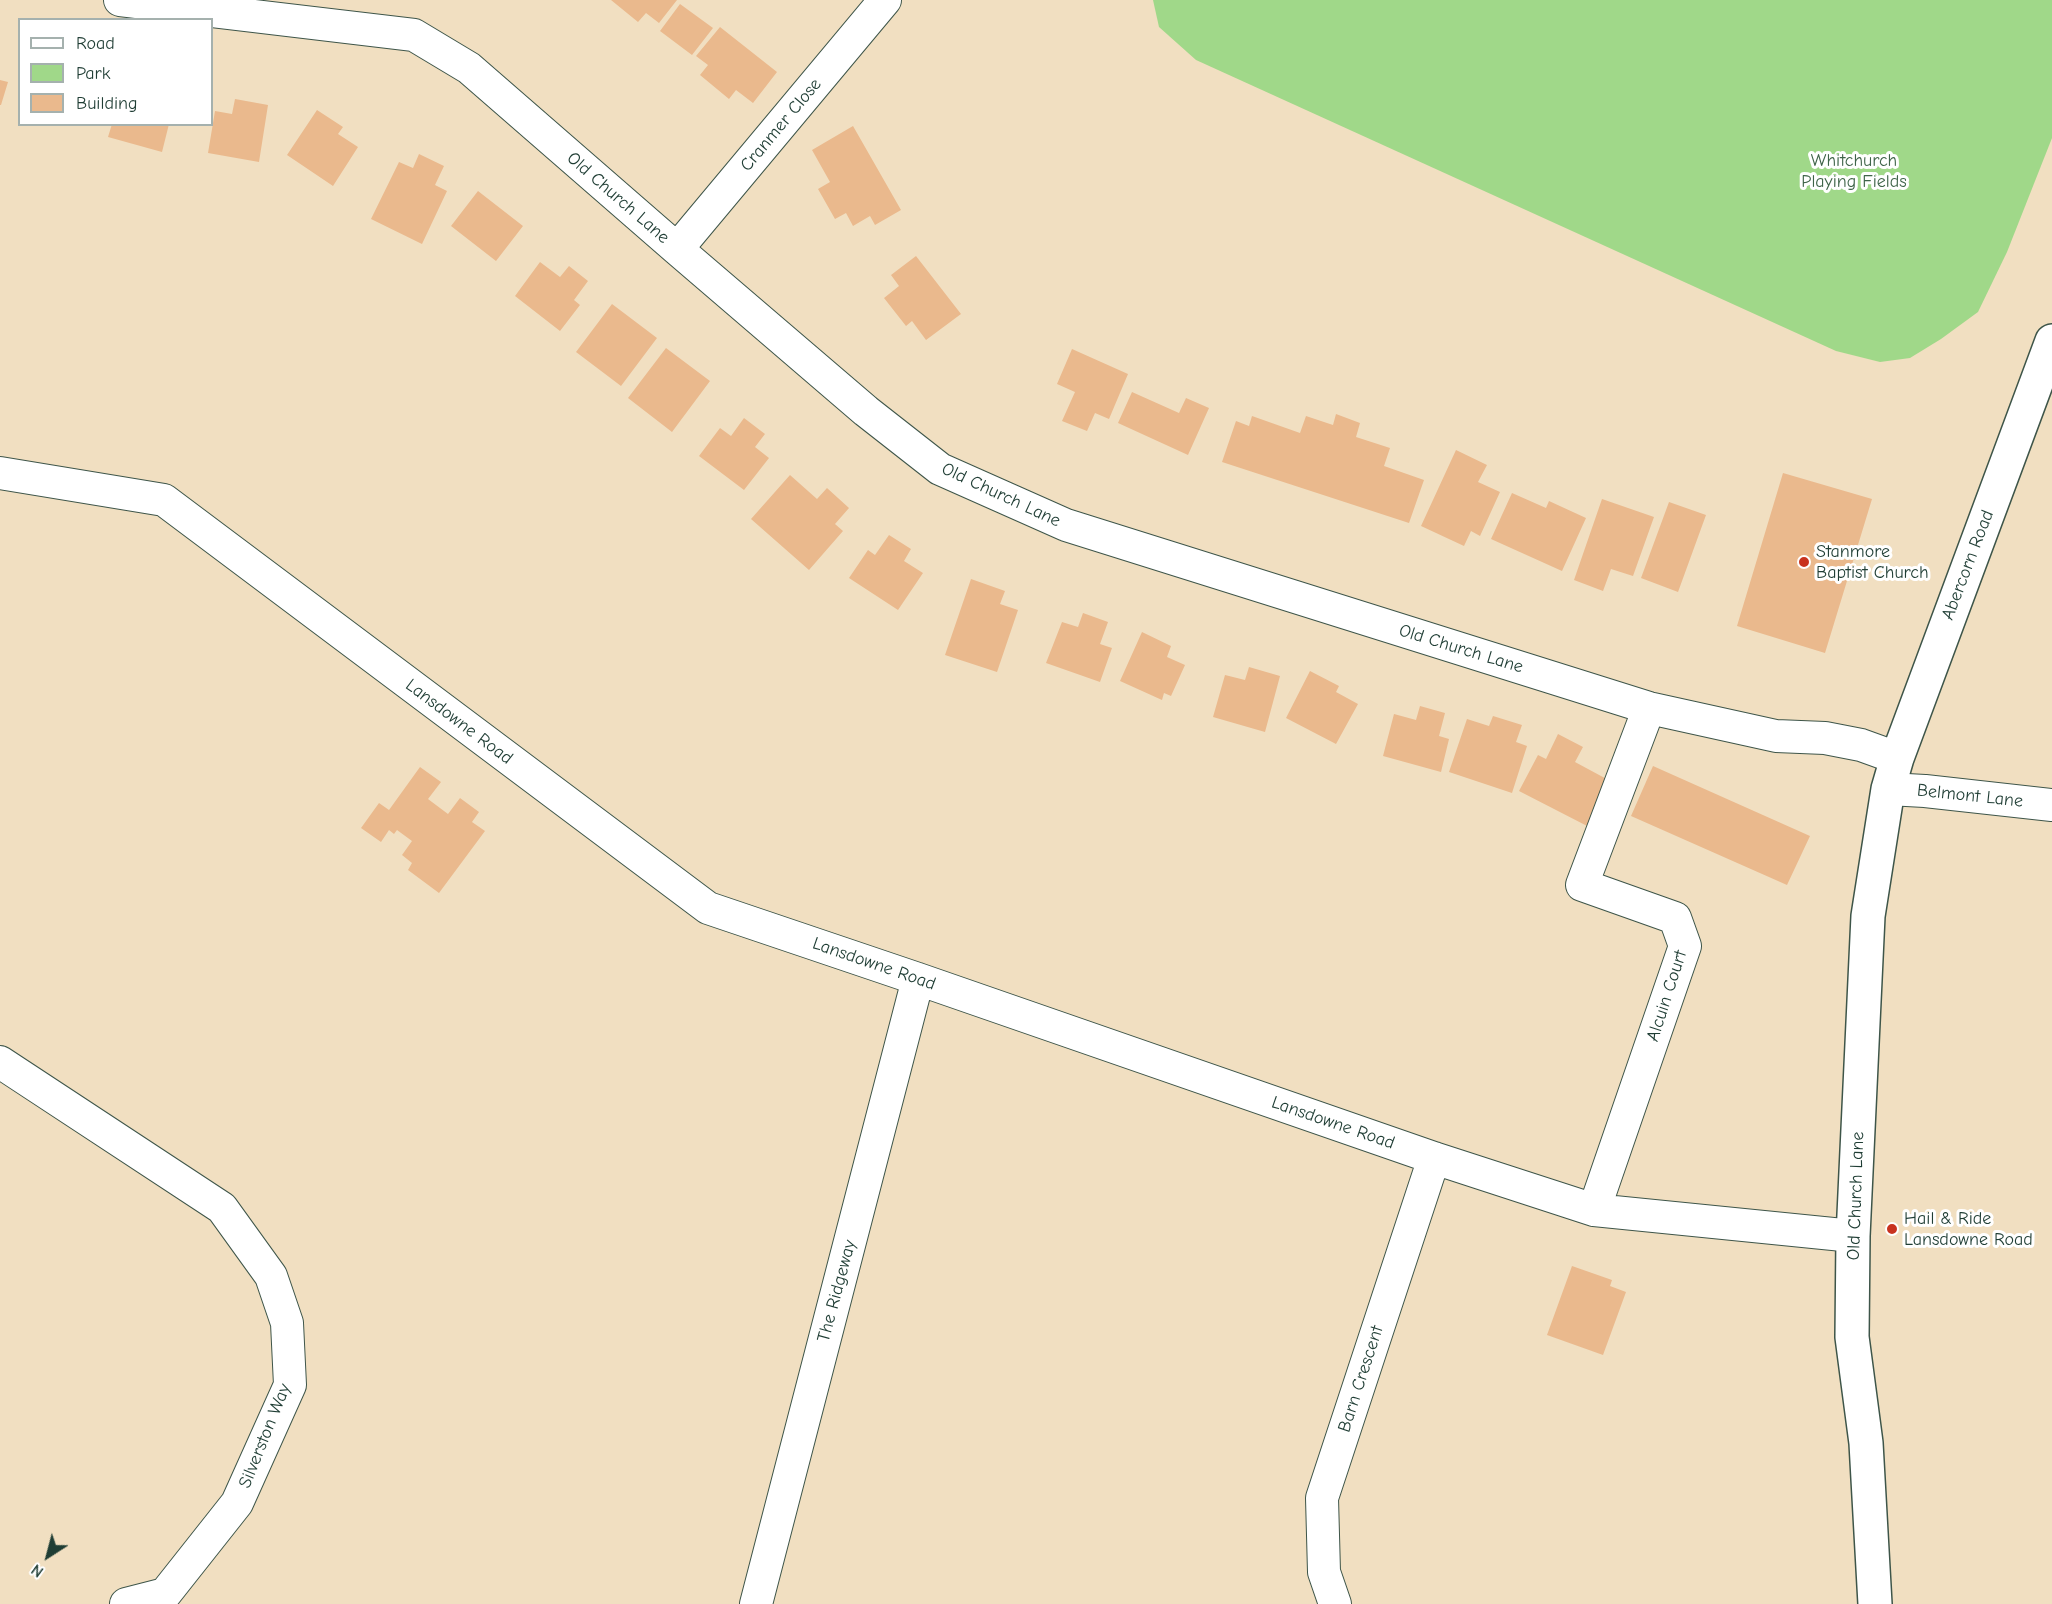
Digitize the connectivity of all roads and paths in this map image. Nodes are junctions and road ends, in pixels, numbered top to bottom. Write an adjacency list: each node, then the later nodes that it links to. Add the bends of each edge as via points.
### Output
1 (120, 0): 3 (street, Old Church Lane, via 414,35 469,68)
2 (885, 0): 3 (street, Cranmer Close)
3 (677, 249): 6 (street, Old Church Lane, via 866,411 940,468 1066,525)
4 (2052, 341): 7 (street, Abercorn Road)
5 (0, 473): 10 (street, Lansdowne Road, via 164,500 708,908)
6 (1649, 708): 7 (street, Old Church Lane, via 1776,736 1825,738 1861,745); 13 (street, Alcuin Court, via 1582,885 1676,918 1685,946)
7 (1897, 758): 8 (street, Abercorn Road)
8 (1888, 789): 9 (street, Belmont Lane); 14 (street, Old Church Lane, via 1868,916)
9 (2052, 805)
10 (918, 978): 12 (street, Lansdowne Road); 17 (street, The Ridgeway)
11 (0, 1062): 15 (street, Silverston Way, via 222,1208 271,1276 287,1323 290,1385 237,1503)
12 (1434, 1158): 13 (street, Lansdowne Road); 18 (street, Barn Crescent, via 1322,1498 1324,1572)
13 (1594, 1210): 14 (street, Lansdowne Road)
14 (1853, 1236): 19 (street, Old Church Lane, via 1852,1337 1866,1443)
15 (162, 1599): 16 (street, Silverston Way)
16 (126, 1604)
17 (756, 1604)
18 (1335, 1604)
19 (1875, 1604)

